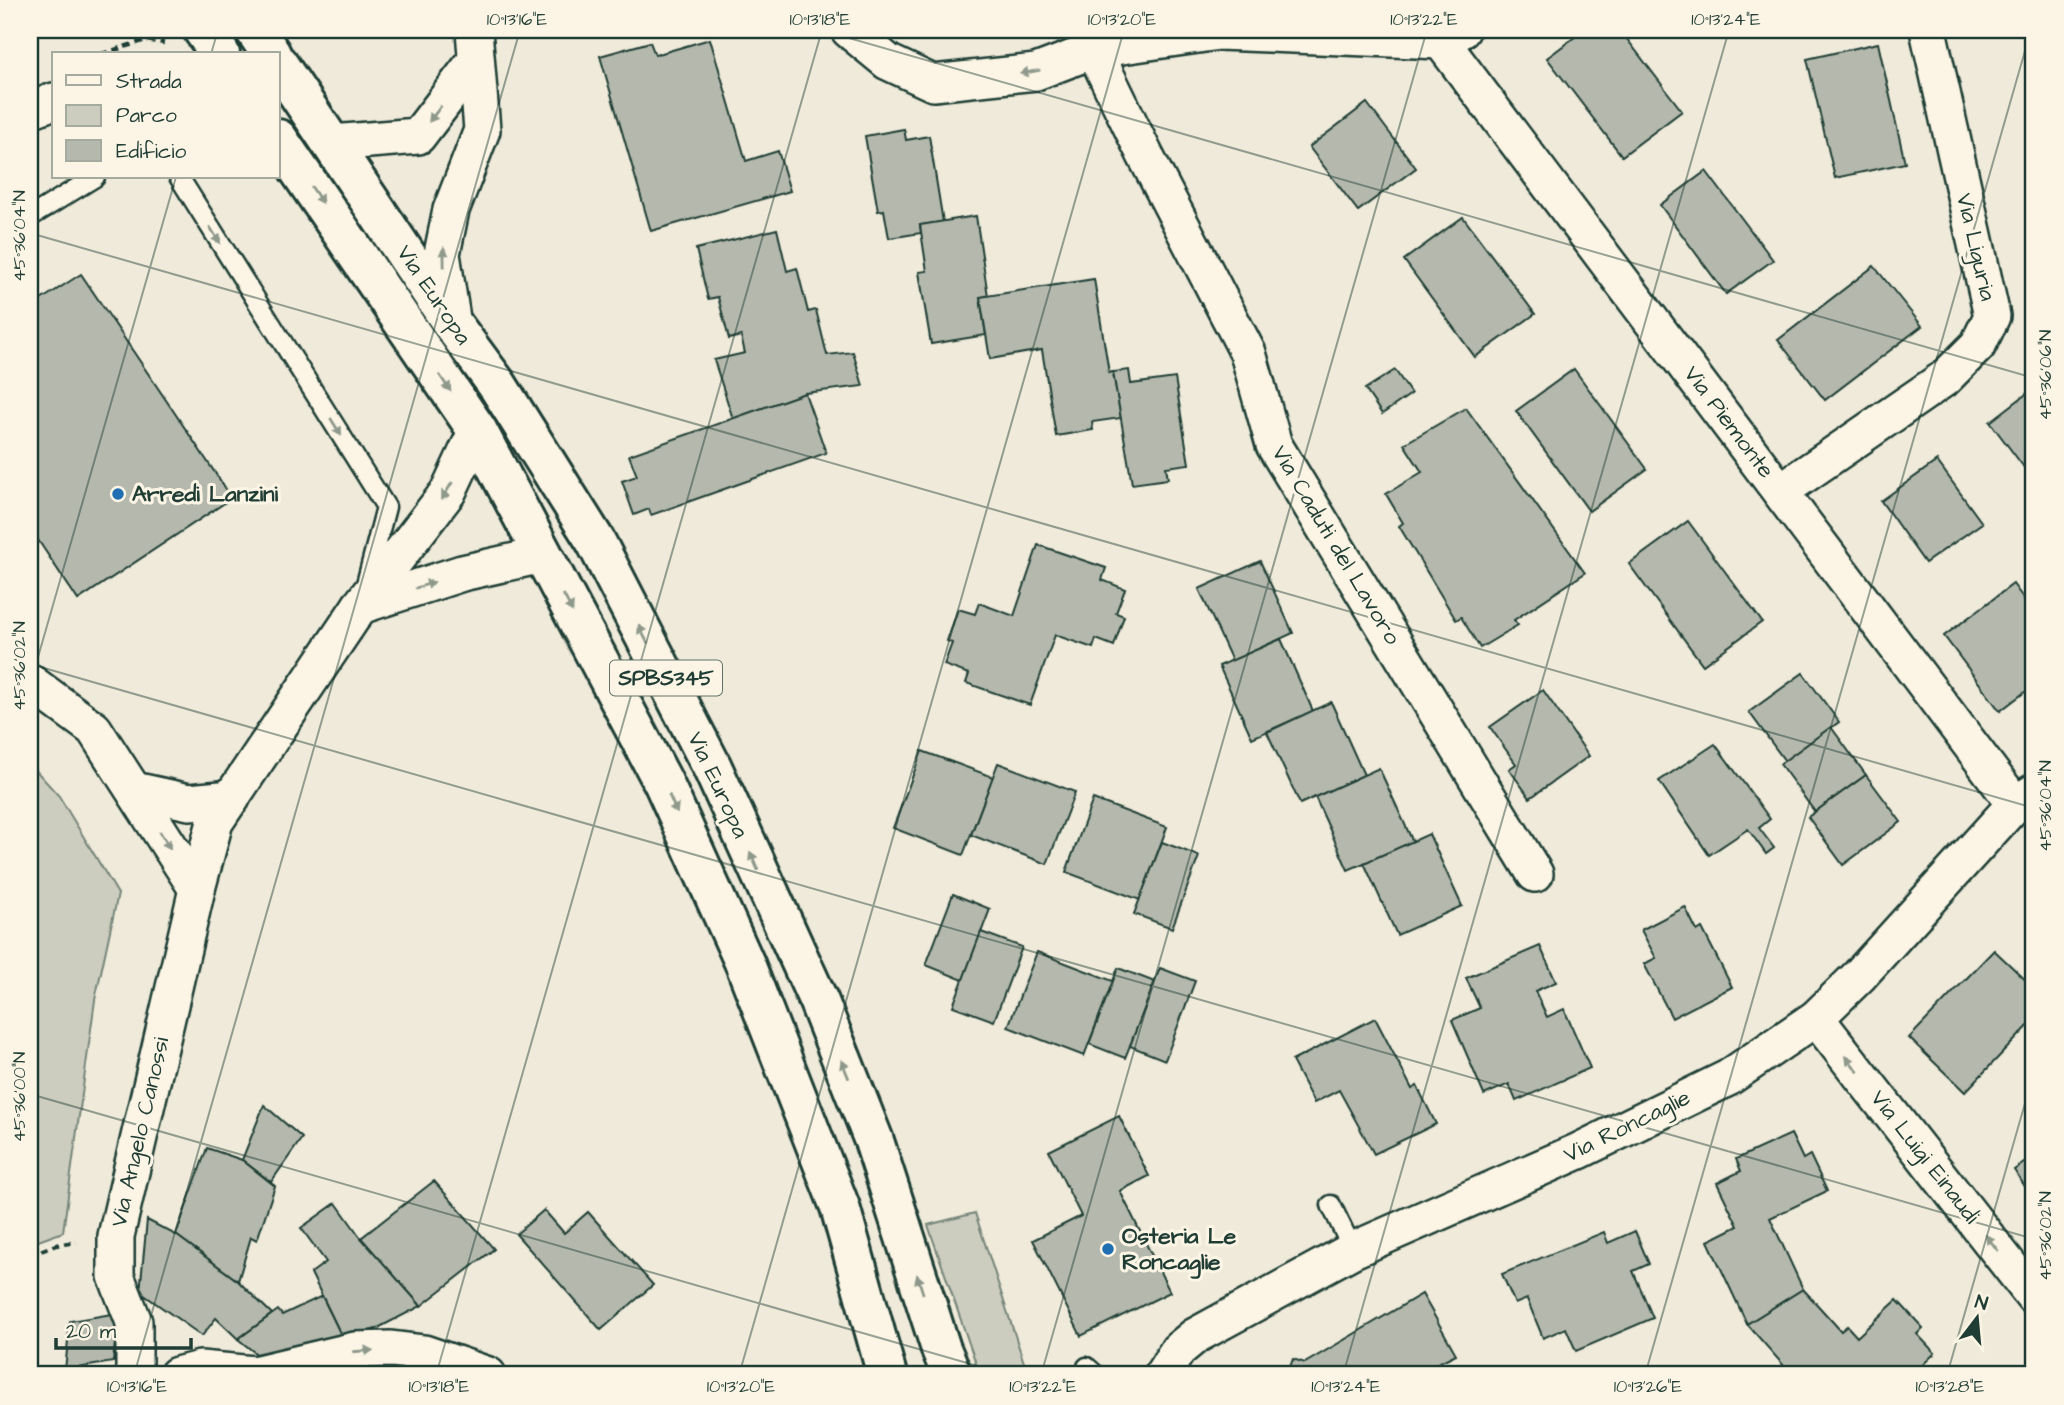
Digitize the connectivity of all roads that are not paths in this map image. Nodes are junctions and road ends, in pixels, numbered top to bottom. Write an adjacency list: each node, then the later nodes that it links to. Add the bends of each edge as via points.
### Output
1 (255, 30): 9 (main road)
2 (849, 30): 7 (street, one-way to 2, via 1036,72 933,83 888,62)
3 (1928, 30): 20 (street, Via Liguria, via 1992,316 1978,345 1945,378)
4 (1452, 35): 7 (street, via 1219,32); 20 (street, Via Piemonte)
5 (186, 37): 8 (main road)
6 (475, 45): 14 (street, one-way to 14, via 418,136); 18 (street, one-way to 6, via 442,254 452,209 482,130)
7 (1094, 50): 27 (street, Via Caduti del Lavoro, via 1154,151 1255,348 1274,445)
8 (216, 52)
9 (270, 52)
10 (280, 67): 14 (main road, Via Europa / SPBS345)
11 (52, 102): 12 (street)
12 (30, 110)
13 (280, 142): 19 (main road, Via Europa / SPBS345, one-way to 19)
14 (332, 143): 18 (main road, Via Europa / SPBS345)
15 (92, 178): 17 (lane)
16 (180, 178): 22 (lane, one-way to 22, via 386,507)
17 (30, 217)
18 (453, 325): 37 (main road, Via Europa / SPBS345, one-way to 18, via 874,1141 819,1002 712,767 596,542 498,386)
19 (477, 430): 21 (main road, Via Europa / SPBS345); 22 (street, Via Angelo Canossi, one-way to 22, via 448,492)
20 (1781, 491): 26 (street, Via Piemonte)
21 (542, 555): 22 (street, one-way to 21, via 461,573); 36 (main road, Via Europa / SPBS345, one-way to 36, via 663,782 745,964 840,1208)
22 (360, 606): 25 (street, Via Angelo Canossi)
23 (30, 682): 24 (street, via 94,729)
24 (134, 790): 25 (street, via 189,802); 28 (street, one-way to 28)
25 (232, 798): 28 (street, Via Angelo Canossi, via 215,822)
26 (2025, 798): 29 (street, Via Roncaglie)
27 (1535, 874)
28 (197, 889): 33 (street, Via Angelo Canossi, via 116,1236 116,1276 134,1322)
29 (1816, 1018): 31 (street, Via Roncaglie, via 1728,1078); 32 (street, Via Luigi Einaudi, one-way to 29)
30 (1331, 1205): 31 (lane)
31 (1353, 1250): 38 (street, Via Roncaglie, via 1195,1336 1178,1350)
32 (2034, 1297)
33 (134, 1375)
34 (177, 1375): 35 (street, one-way to 35, via 200,1369 254,1374 355,1350 391,1349 424,1353)
35 (488, 1375)
36 (887, 1375)
37 (952, 1375)
38 (1162, 1375)

